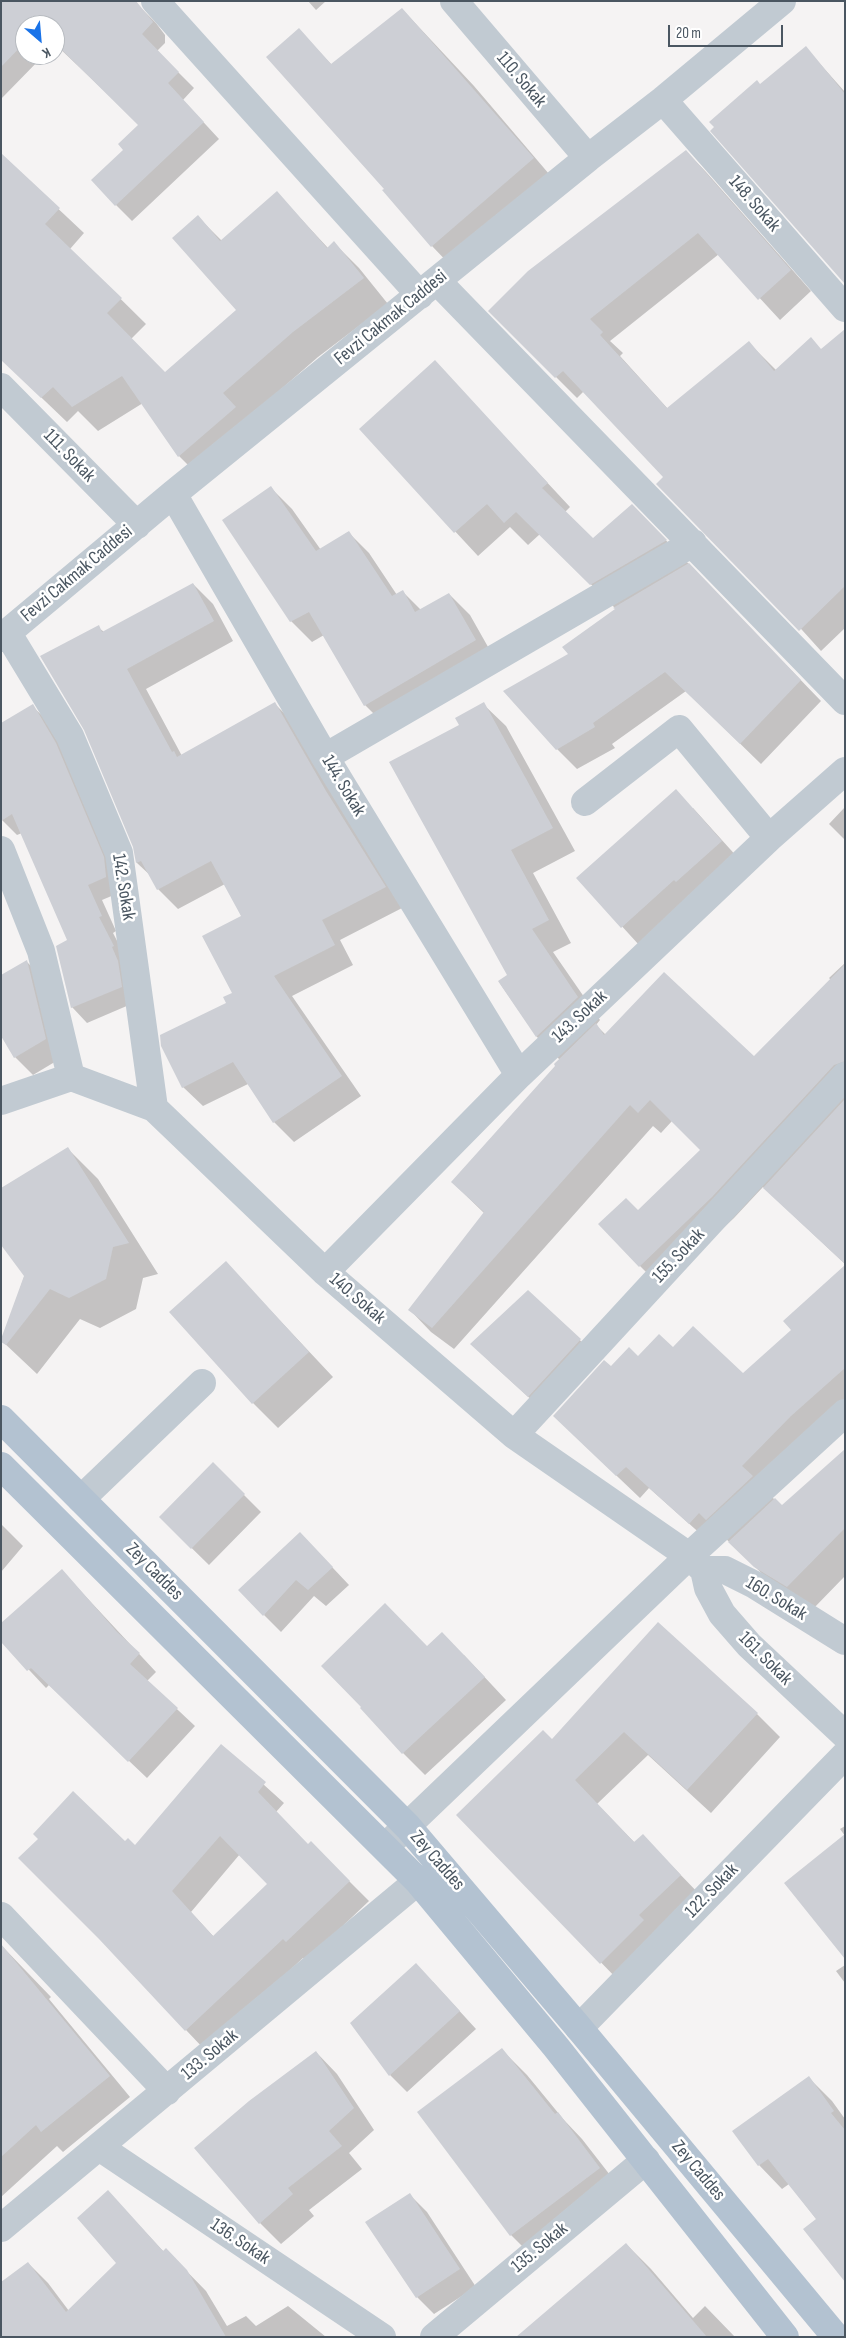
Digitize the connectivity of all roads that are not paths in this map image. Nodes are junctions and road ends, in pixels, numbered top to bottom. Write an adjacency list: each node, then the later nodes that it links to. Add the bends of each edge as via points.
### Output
1 (155, 1): 6 (street)
2 (454, 1): 5 (street, 110. Sokak)
3 (782, 1): 4 (street, Fevzi Cakmak Caddesi)
4 (663, 100): 5 (street, Fevzi Cakmak Caddesi); 7 (street, 148. Sokak)
5 (588, 158): 6 (street, Fevzi Cakmak Caddesi)
6 (428, 288): 9 (street, Fevzi Cakmak Caddesi); 11 (street)
7 (845, 308)
8 (1, 386): 10 (street, 111. Sokak)
9 (173, 494): 10 (street, Fevzi Cakmak Caddesi); 14 (street, 144. Sokak)
10 (137, 525): 12 (street, Fevzi Cakmak Caddesi)
11 (693, 543): 13 (street); 14 (street)
12 (4, 635): 23 (street, 142. Sokak, via 70,736 119,853)
13 (845, 701)
14 (325, 757): 19 (street, 144. Sokak)
15 (845, 771): 17 (street, 143. Sokak)
16 (585, 802): 17 (street, via 679,729)
17 (769, 838): 19 (street, 143. Sokak)
18 (1, 850): 21 (street, via 42,951)
19 (519, 1075): 24 (street, 143. Sokak)
20 (845, 1076): 28 (street, 155. Sokak)
21 (71, 1078): 22 (street); 23 (street, 140. Sokak)
22 (1, 1101)
23 (154, 1108): 24 (street, 140. Sokak)
24 (325, 1272): 28 (street, 140. Sokak)
25 (202, 1383): 30 (street)
26 (845, 1413): 31 (street)
27 (1, 1419): 30 (main road, Zey Caddes)
28 (514, 1435): 31 (street, 140. Sokak)
29 (1, 1466): 36 (main road, Zey Caddes)
30 (81, 1500): 35 (main road, Zey Caddes)
31 (697, 1563): 32 (street, 160. Sokak, via 725,1570 755,1585); 33 (street, 161. Sokak, via 722,1614 749,1645); 35 (street)
32 (845, 1641)
33 (845, 1735)
34 (845, 1755): 39 (street, 122. Sokak)
35 (408, 1827): 36 (street); 39 (main road, Zey Caddes)
36 (385, 1848): 37 (main road, Zey Caddes)
37 (418, 1881): 40 (street, 133. Sokak); 42 (main road, Zey Caddes)
38 (1, 1916): 40 (street)
39 (579, 2028): 47 (main road, Zey Caddes)
40 (167, 2091): 41 (street, 133. Sokak)
41 (99, 2147): 43 (street, 133. Sokak); 44 (street, 136. Sokak)
42 (646, 2160): 45 (street, 135. Sokak); 46 (main road, Zey Caddes)
43 (1, 2228)
44 (382, 2337)
45 (434, 2337)
46 (785, 2337)
47 (836, 2337)

